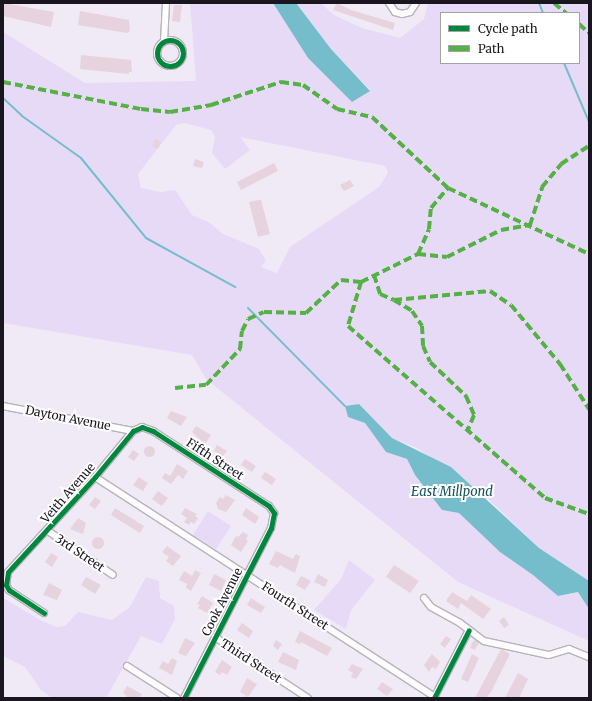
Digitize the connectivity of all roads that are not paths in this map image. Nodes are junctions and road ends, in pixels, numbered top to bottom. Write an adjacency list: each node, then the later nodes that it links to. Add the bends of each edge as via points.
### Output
1 (166, 3): 6 (street)
2 (381, 3): 3 (street)
3 (386, 3)
4 (389, 3): 5 (street, via 395,12 402,14 410,12)
5 (416, 3)
6 (164, 42): 6 (street, via 176,41 182,47 183,55 176,65 167,66 160,61 157,52)
7 (3, 406): 9 (street, Dayton Avenue)
8 (142, 427): 9 (street, Veith Avenue); 11 (street, Fifth Street, via 153,431 269,506)
9 (133, 431): 10 (street, Veith Avenue)
10 (95, 477): 12 (street, Veith Avenue); 13 (street, Fourth Street)
11 (274, 514): 13 (street, Cook Avenue, via 271,528)
12 (48, 531): 14 (street, 3rd Street); 16 (street, Veith Avenue, via 8,572 6,585 9,590)
13 (247, 574): 18 (street, Cook Avenue); 21 (street, Fourth Street)
14 (113, 575)
15 (424, 598): 17 (street, via 431,607)
16 (44, 612)
17 (469, 630): 19 (street, via 484,641 507,647 549,655 568,649); 21 (street)
18 (215, 637): 23 (street, Cook Avenue); 24 (street, Third Street)
19 (589, 657)
20 (127, 666): 22 (street)
21 (434, 697)
22 (177, 698)
23 (184, 698)
24 (308, 698)

